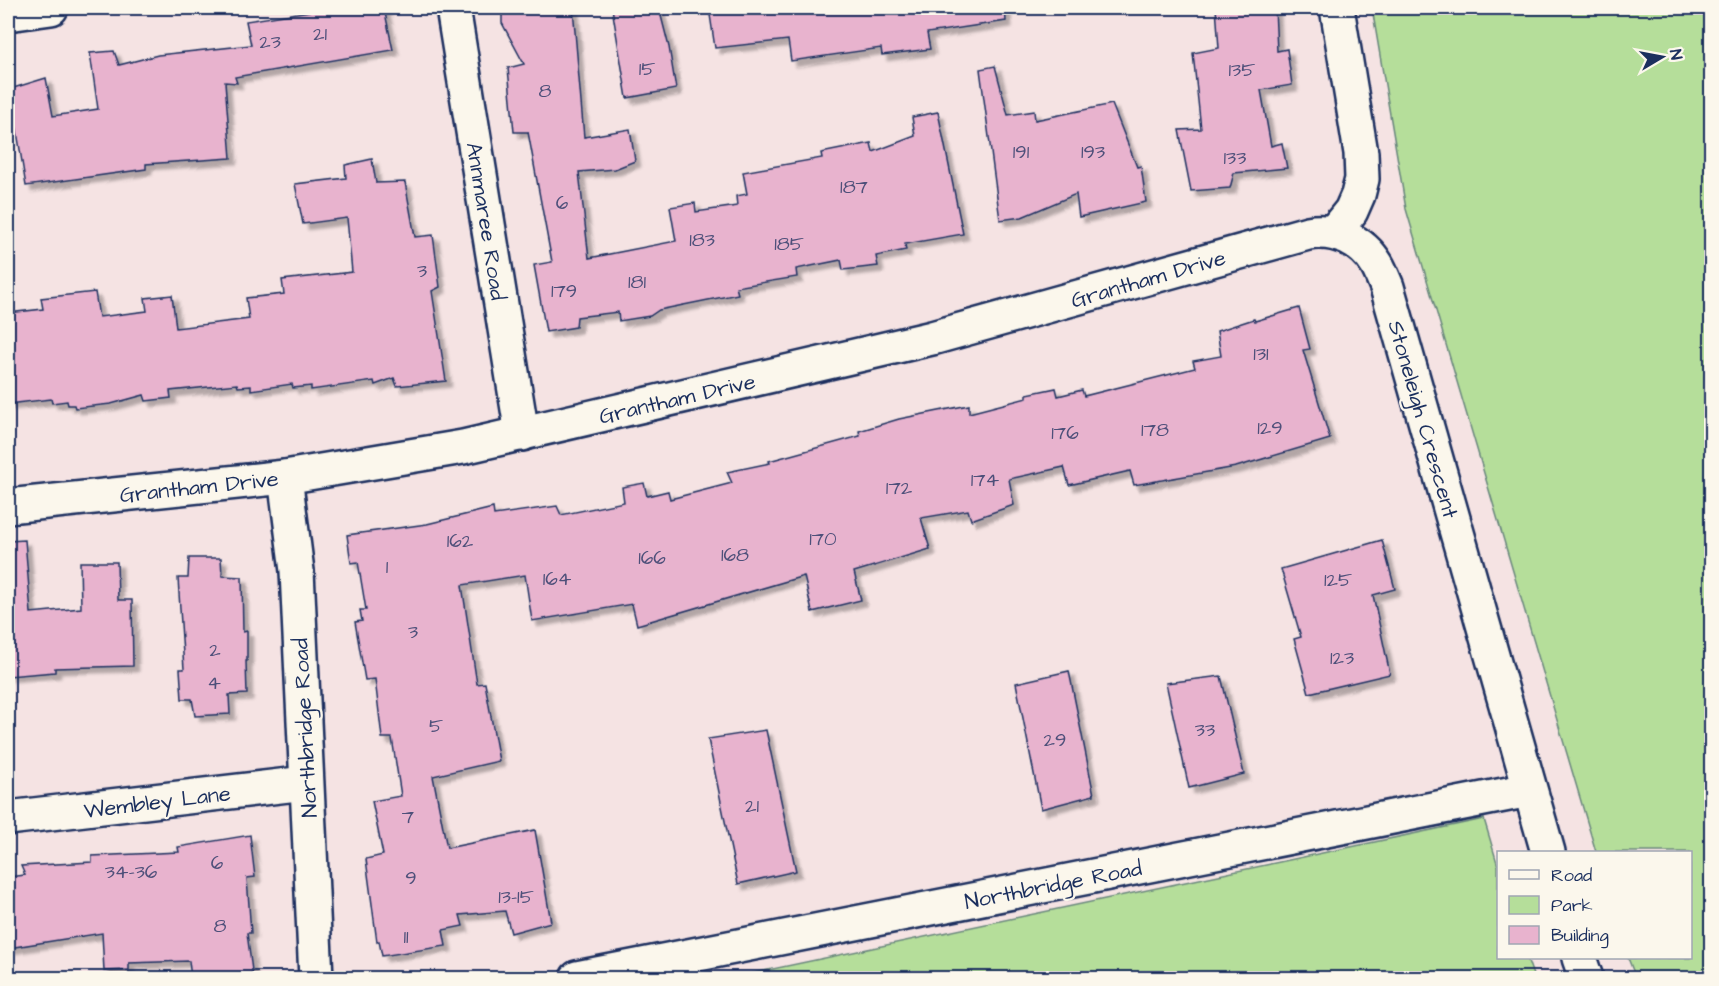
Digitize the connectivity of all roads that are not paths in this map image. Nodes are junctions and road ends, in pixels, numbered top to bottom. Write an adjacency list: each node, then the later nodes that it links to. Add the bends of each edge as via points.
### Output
1 (51, 8): 4 (street)
2 (453, 8): 6 (street, Annmaree Road)
3 (1336, 8): 5 (street, via 1362,179 1351,211)
4 (8, 14)
5 (1334, 232): 6 (street, Grantham Drive, via 1308,233 932,338); 10 (street, Stoneleigh Crescent, via 1360,246 1377,265 1387,287)
6 (522, 434): 7 (street, Grantham Drive)
7 (285, 477): 8 (street, Grantham Drive); 9 (street, Northbridge Road, via 297,571)
8 (8, 506)
9 (306, 783): 11 (street, Wembley Lane); 14 (street, Northbridge Road)
10 (1529, 790): 12 (street, Stoneleigh Crescent); 15 (street, Northbridge Road)
11 (8, 818)
12 (1548, 851)
13 (1581, 959): 16 (street)
14 (316, 978)
15 (577, 978)
16 (1586, 978)

